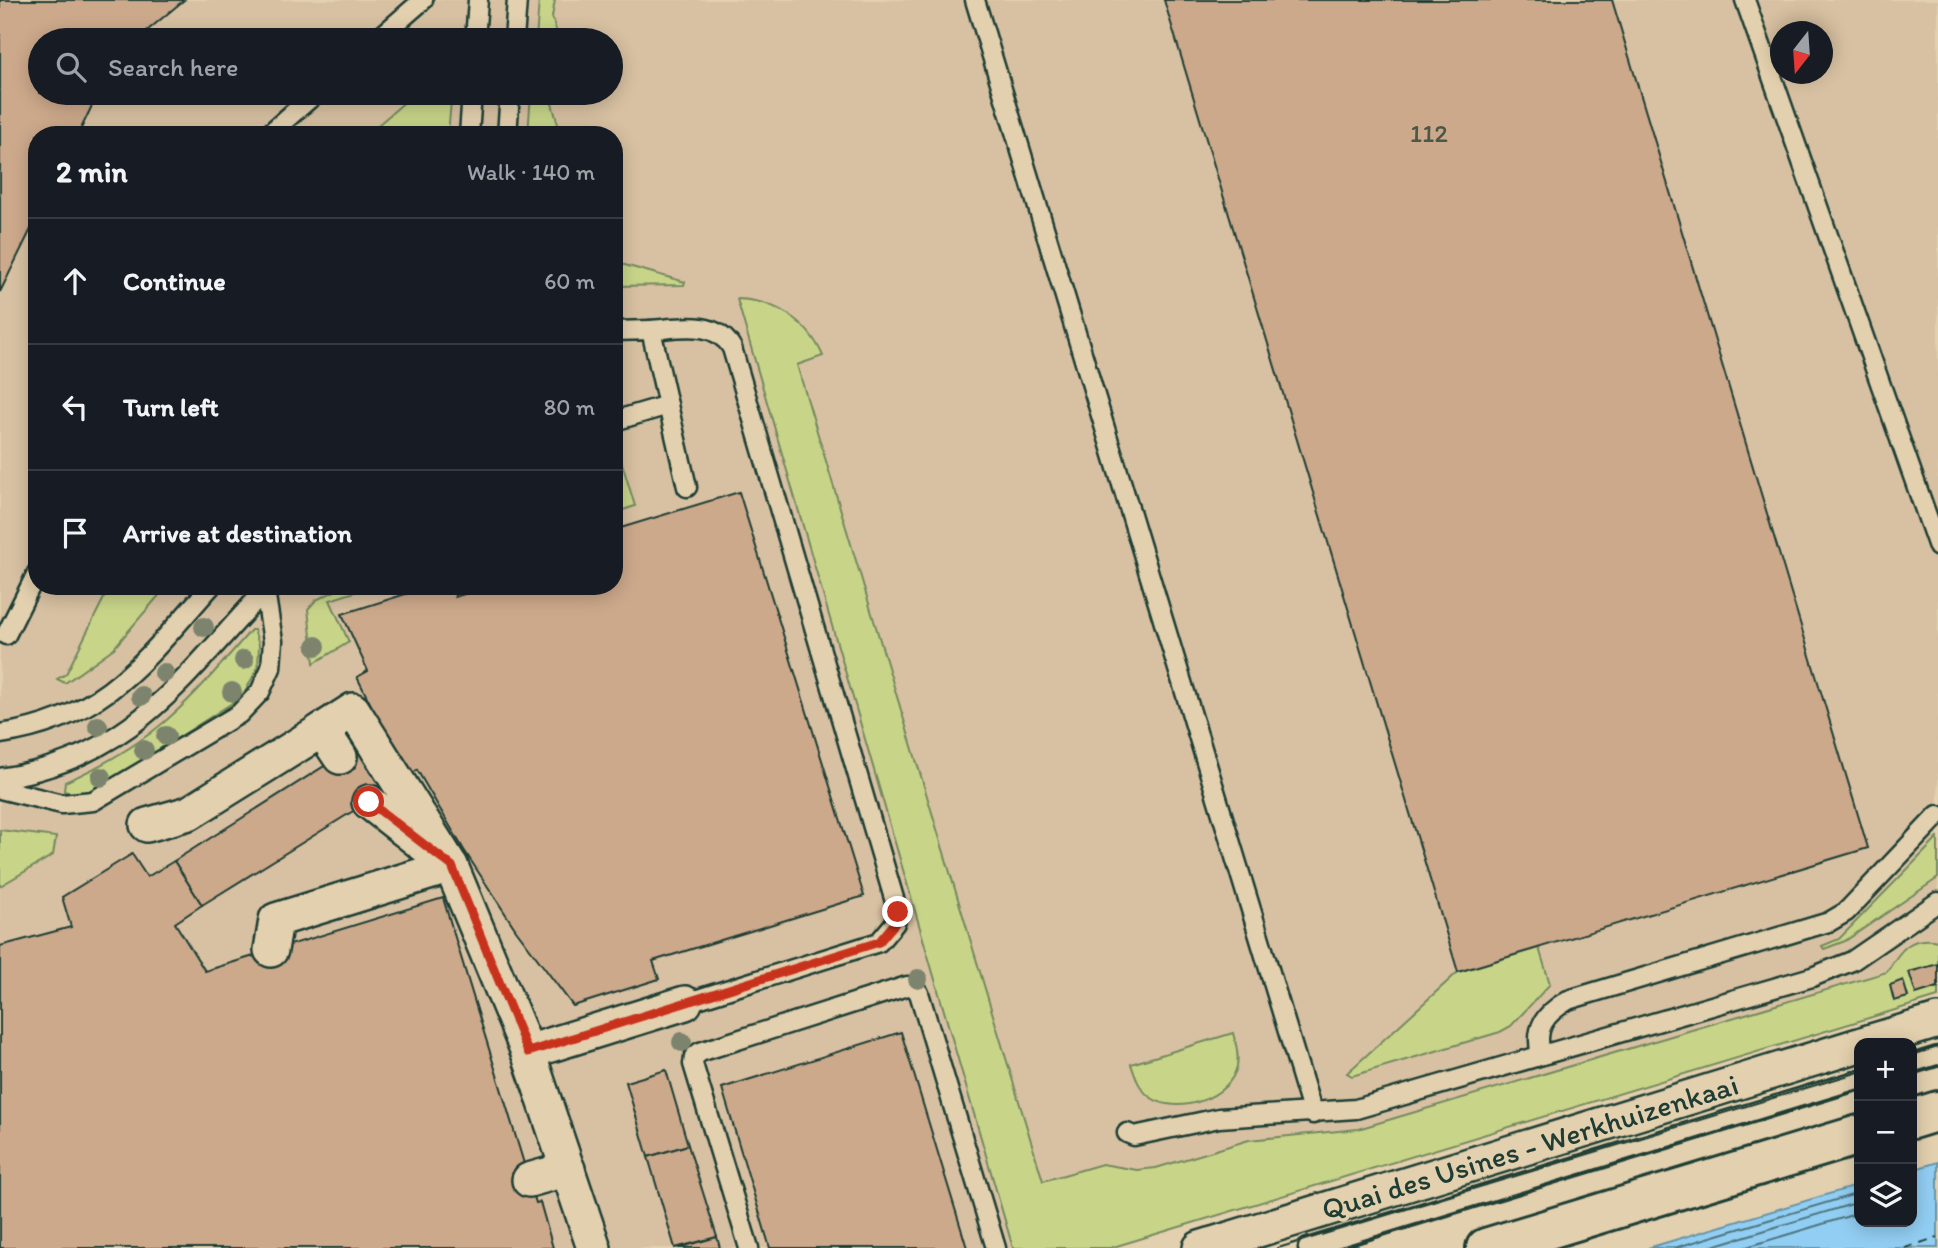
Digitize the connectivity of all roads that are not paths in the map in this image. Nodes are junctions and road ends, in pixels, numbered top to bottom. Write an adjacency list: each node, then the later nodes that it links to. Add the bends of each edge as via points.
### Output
1 (423, 0): 6 (lane)
2 (478, 0): 7 (lane)
3 (517, 0): 8 (lane)
4 (975, 0): 49 (lane)
5 (1745, 0): 20 (lane)
6 (391, 28)
7 (476, 28)
8 (515, 28)
9 (302, 105): 12 (lane)
10 (471, 105): 13 (lane)
11 (509, 105): 14 (lane)
12 (278, 126)
13 (470, 126)
14 (508, 126)
15 (651, 330): 16 (lane); 17 (lane); 39 (lane, via 709,328 732,348 898,912 879,942)
16 (623, 331)
17 (668, 405): 18 (lane); 19 (lane)
18 (623, 418)
19 (687, 487)
20 (1938, 547)
21 (28, 591): 25 (lane)
22 (203, 595): 27 (lane, via 110,692 53,724)
23 (261, 595): 29 (lane, via 159,707 134,727 107,744 46,769)
24 (268, 595): 30 (lane, via 271,668 260,692 239,713 93,801 62,804)
25 (6, 635)
26 (321, 730): 28 (street); 33 (street, via 189,813); 34 (street, via 353,710)
27 (0, 734)
28 (340, 757)
29 (0, 778)
30 (0, 789)
31 (369, 802): 34 (street)
32 (1938, 815): 44 (lane, via 1839,917 1568,1000 1549,1012 1539,1028)
33 (147, 825)
34 (452, 866): 38 (street, via 276,920); 43 (street)
35 (1938, 902): 37 (lane)
36 (1938, 918): 37 (lane)
37 (1912, 921): 44 (lane, via 1852,961 1812,977)
38 (271, 950)
39 (685, 1003): 43 (street)
40 (1938, 1021): 41 (street)
41 (1882, 1038)
42 (1854, 1047): 58 (street, Quai des Usines - Werkhuizenkaai)
43 (528, 1052): 53 (street)
44 (1541, 1055): 49 (lane, via 1356,1109)
45 (1938, 1056): 46 (lane)
46 (1917, 1062)
47 (1854, 1082): 59 (lane, Quai des Usines - Werkhuizenkaai)
48 (1938, 1111): 50 (main road)
49 (1313, 1114): 51 (lane, via 1219,1118 1134,1136)
50 (1917, 1117)
51 (1127, 1133)
52 (1854, 1137): 60 (main road)
53 (568, 1169): 54 (street); 55 (street)
54 (529, 1180)
55 (594, 1248)
56 (749, 1248): 57 (lane, via 694,1056 906,986 919,993)
57 (996, 1248)
58 (1200, 1248)
59 (1308, 1248)
60 (1486, 1248)

